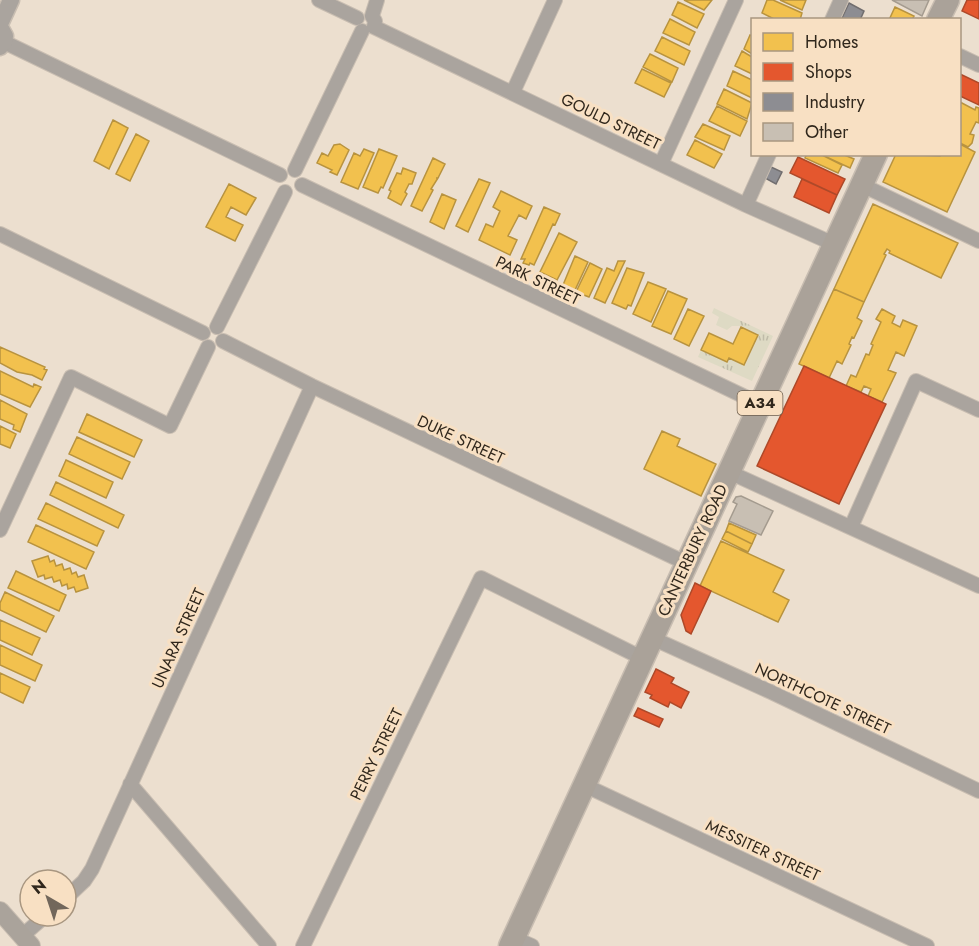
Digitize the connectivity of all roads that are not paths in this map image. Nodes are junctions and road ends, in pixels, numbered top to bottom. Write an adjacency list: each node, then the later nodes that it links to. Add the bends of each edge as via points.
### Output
1 (11, 0): 11 (street)
2 (318, 0): 10 (street, GOULD STREET)
3 (377, 0): 10 (street)
4 (555, 0): 14 (street)
5 (736, 0): 17 (street)
6 (841, 0): 8 (street)
7 (948, 0): 9 (highway)
8 (833, 18)
9 (939, 18)
10 (366, 23): 14 (street, GOULD STREET); 18 (street)
11 (1, 35): 19 (street)
12 (961, 56): 13 (street)
13 (979, 65)
14 (513, 92): 17 (street, GOULD STREET)
15 (768, 156): 23 (street)
16 (875, 156): 21 (highway, CANTERBURY ROAD / A34)
17 (661, 164): 23 (street, GOULD STREET)
18 (295, 170): 19 (street, via 286,169); 20 (street, via 302,177)
19 (280, 175): 22 (street, via 278,182)
20 (302, 185): 22 (street, via 293,192); 32 (street, PARK STREET)
21 (862, 185): 25 (street); 26 (highway, CANTERBURY ROAD / A34)
22 (285, 192): 27 (street)
23 (746, 204): 26 (street, GOULD STREET)
24 (0, 234): 28 (street)
25 (979, 241)
26 (834, 244): 32 (highway, CANTERBURY ROAD / A34)
27 (217, 327): 28 (street); 29 (street, via 224,335)
28 (203, 333): 30 (street, via 203,343)
29 (223, 341): 30 (street, via 219,347); 31 (street, DUKE STREET)
30 (208, 347): 36 (street, via 170,426 71,377)
31 (312, 386): 37 (street, DUKE STREET); 41 (street, UNARA STREET)
32 (760, 404): 34 (highway, CANTERBURY ROAD / A34)
33 (979, 410): 35 (street, via 916,381)
34 (729, 472): 35 (street); 37 (highway, CANTERBURY ROAD / A34)
35 (851, 527): 39 (street)
36 (0, 530)
37 (686, 563): 40 (highway, CANTERBURY ROAD / A34)
38 (481, 578): 40 (street, NORTHCOTE STREET); 50 (street, PERRY STREET)
39 (979, 586)
40 (647, 648): 42 (highway, CANTERBURY ROAD / A34); 43 (street, NORTHCOTE STREET, via 771,692)
41 (130, 784): 44 (street, UNARA STREET, via 92,869); 49 (street)
42 (584, 785): 48 (highway, CANTERBURY ROAD / A34); 51 (street, MESSITER STREET)
43 (979, 791)
44 (78, 887)
45 (0, 910): 47 (main road)
46 (36, 928): 47 (street)
47 (26, 941)
48 (519, 943)
49 (268, 946)
50 (303, 946)
51 (927, 946)

